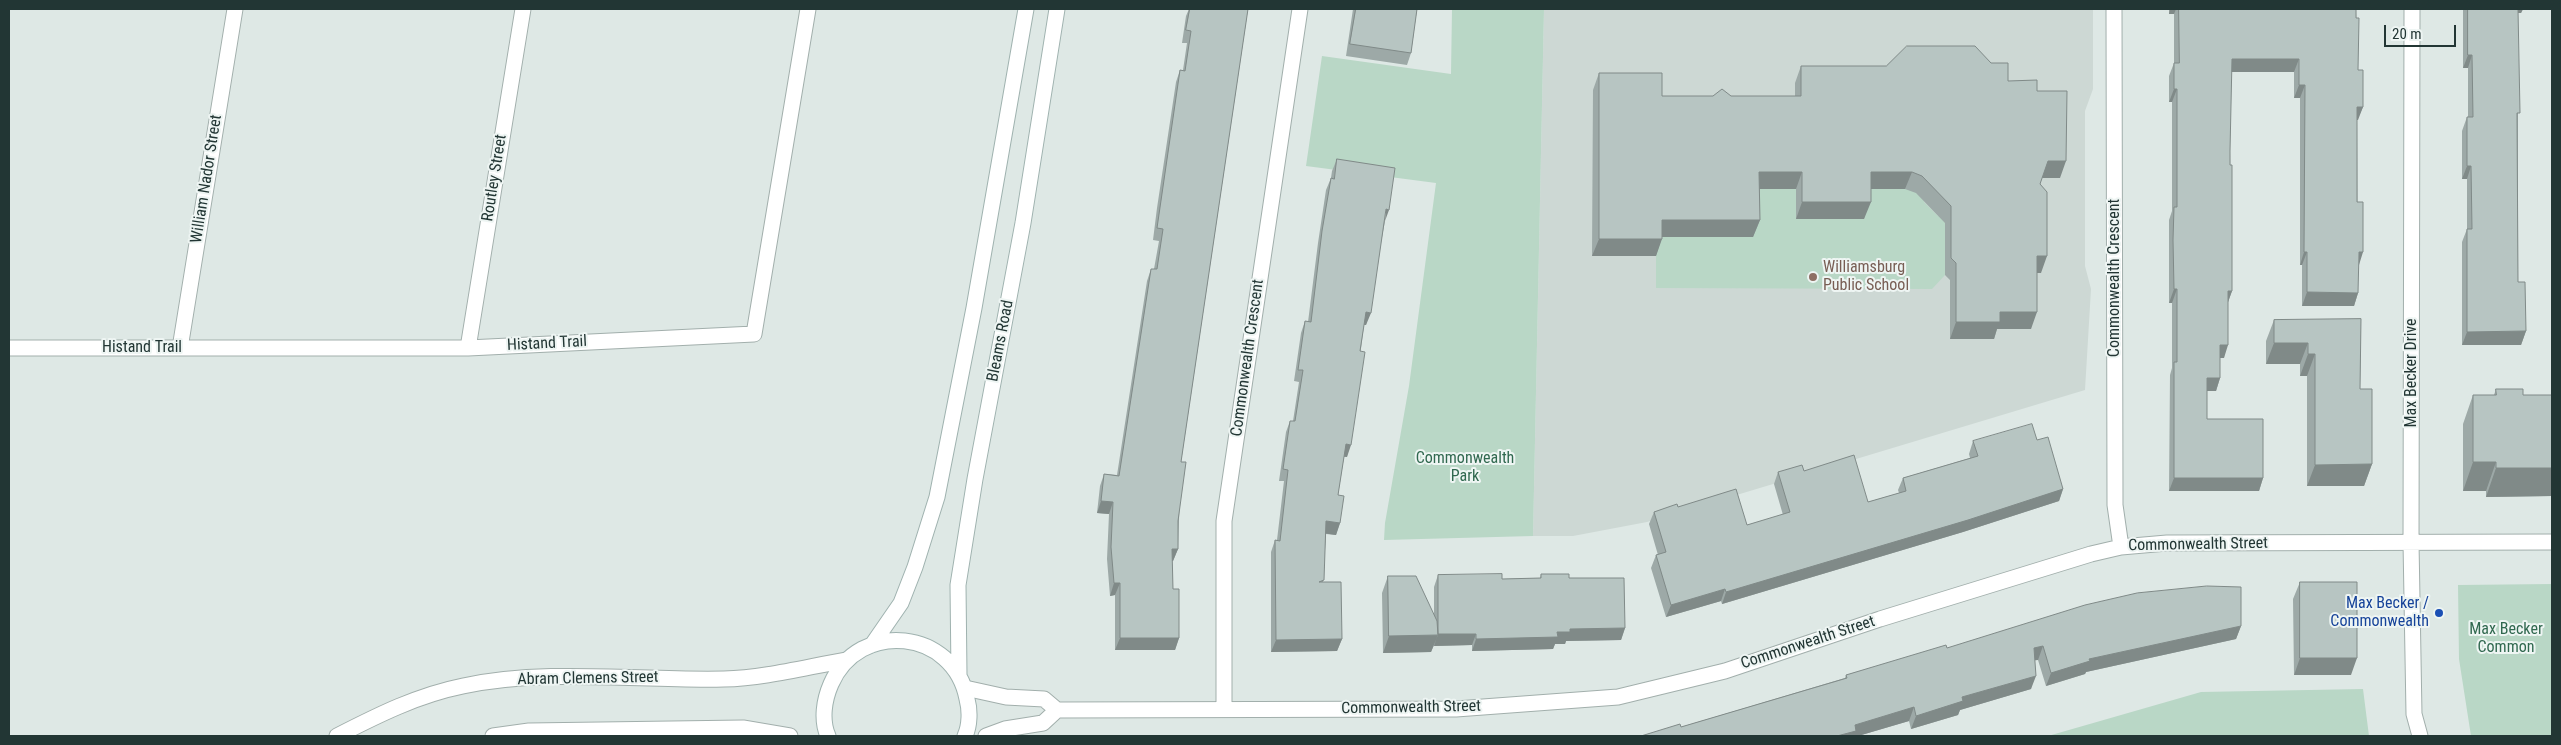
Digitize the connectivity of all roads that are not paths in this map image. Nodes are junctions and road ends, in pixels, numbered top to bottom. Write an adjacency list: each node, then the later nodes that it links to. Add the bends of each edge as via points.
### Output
1 (235, 9): 10 (street, William Nador Street)
2 (523, 9): 11 (street, Routley Street)
3 (808, 9): 11 (street, Histand Trail, via 754,334)
4 (1026, 9): 15 (street, Bleams Road, via 937,497 901,603)
5 (1057, 9): 17 (street, Bleams Road, via 1023,223 958,585)
6 (1300, 9): 18 (street, Commonwealth Crescent, via 1224,521)
7 (2114, 9): 14 (street, Commonwealth Crescent, via 2115,505)
8 (2412, 9): 12 (street, Max Becker Drive)
9 (9, 348): 10 (street, Histand Trail)
10 (180, 348): 11 (street, Histand Trail)
11 (468, 348)
12 (2411, 542): 13 (street, Commonwealth Street); 14 (street, Commonwealth Street, via 2167,543); 26 (street, Max Becker Drive, via 2414,714)
13 (2552, 542)
14 (2121, 547): 18 (street, Commonwealth Street, via 1890,616 1725,671 1618,697 1456,709)
15 (872, 644): 16 (street); 17 (street, via 891,640 912,641 930,648 947,660)
16 (847, 660): 20 (street, Abram Clemens Street, via 724,679 582,677 463,686 383,712); 23 (street, via 827,694 824,713)
17 (962, 681): 19 (street, Commonwealth Street, via 1006,697 1044,699); 24 (street, Bleams Road, via 970,710)
18 (1224, 709): 19 (street, Commonwealth Street)
19 (1057, 710): 25 (street, via 1044,723 1005,729)
20 (337, 736)
21 (493, 736): 22 (street, via 529,731 743,728)
22 (790, 736)
23 (828, 736)
24 (965, 736)
25 (986, 736)
26 (2420, 736)

